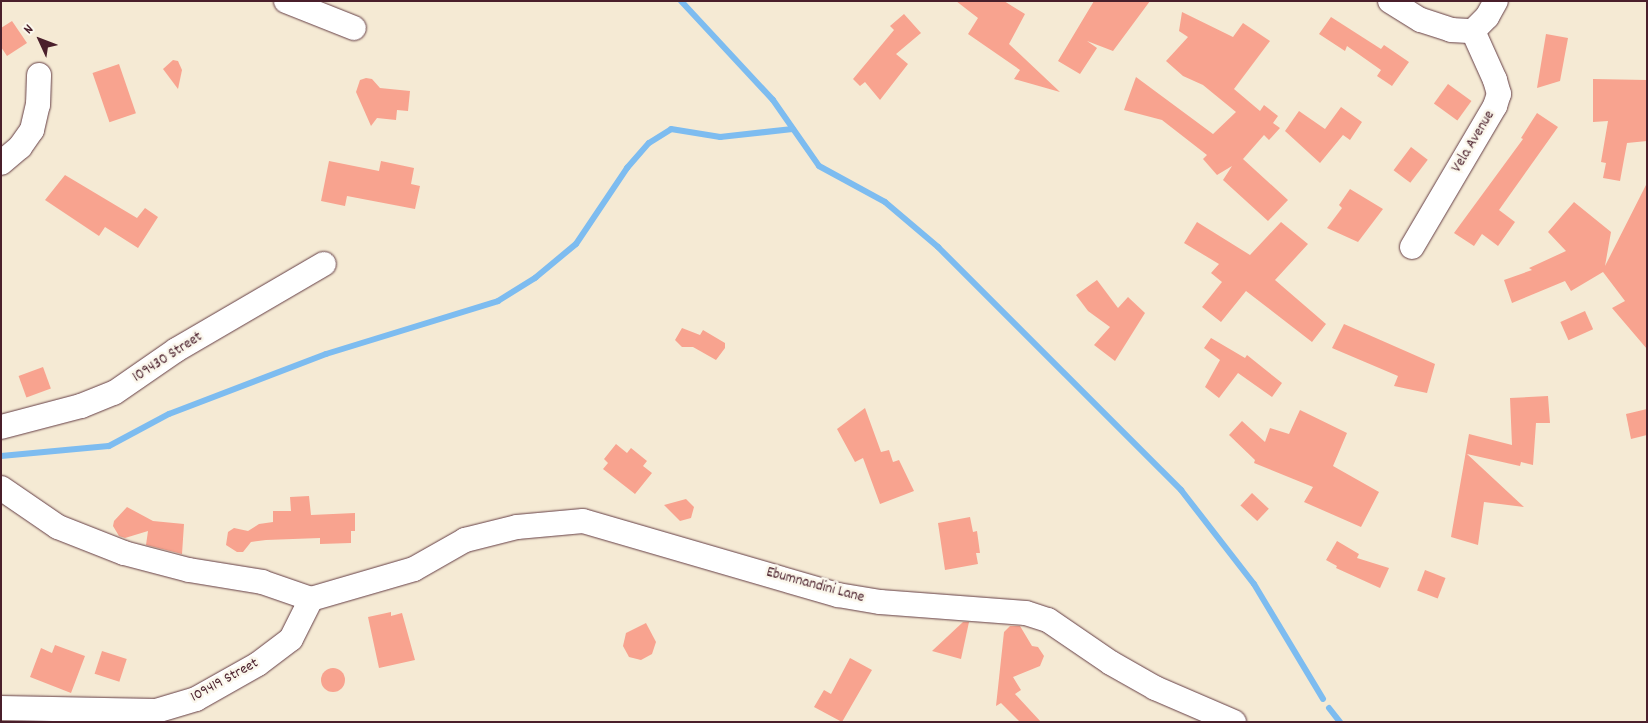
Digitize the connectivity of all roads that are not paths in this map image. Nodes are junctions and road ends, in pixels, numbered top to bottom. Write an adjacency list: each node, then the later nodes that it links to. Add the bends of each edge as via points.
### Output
1 (286, 1): 4 (street)
2 (1390, 1): 5 (street, via 1421,20 1451,30)
3 (1496, 1): 5 (street, via 1487,18)
4 (354, 28)
5 (1473, 31): 8 (street, Vela Avenue, via 1499,94)
6 (39, 76): 7 (street, via 32,130 20,147)
7 (1, 163)
8 (1412, 247)
9 (324, 264): 10 (street, 109430 Street, via 176,350 114,393 82,406)
10 (1, 426)
11 (1, 488): 12 (street, via 58,527 124,553 189,570 262,582)
12 (310, 599): 13 (street, 109419 Street, via 291,639 258,664 196,699 156,711); 14 (street, Ebumnandini Lane, via 414,569 465,540 517,527 584,521 838,595 880,602 1026,613 1055,624 1104,659 1155,688)
13 (1, 708)
14 (1234, 722)

